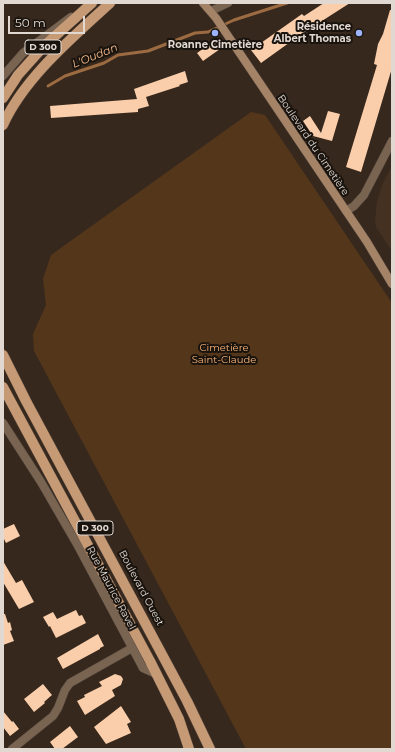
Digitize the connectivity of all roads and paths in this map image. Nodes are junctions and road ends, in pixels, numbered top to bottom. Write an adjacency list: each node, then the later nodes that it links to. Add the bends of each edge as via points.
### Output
1 (90, 3): 6 (street, via 37,42); 7 (main road, D 300, via 44,46 18,75)
2 (110, 3): 8 (main road, D 300, via 72,37 31,81)
3 (203, 3): 5 (street, Boulevard du Cimetière)
4 (228, 3): 5 (street)
5 (212, 10): 10 (street, Boulevard du Cimetière)
6 (3, 76)
7 (3, 98)
8 (3, 125)
9 (392, 141): 10 (street, via 364,195)
10 (346, 211): 11 (street, Boulevard du Cimetière)
11 (392, 284)
12 (3, 356): 19 (main road, Boulevard Ouest / D 300, via 187,701)
13 (3, 387): 16 (main road, D 300)
14 (3, 424): 15 (street, Rue Maurice Ravel, via 42,482)
15 (132, 648): 16 (street, Rue Maurice Ravel, via 143,668); 17 (street, via 70,683 53,716)
16 (156, 674): 18 (main road, D 300, via 179,720)
17 (12, 749)
18 (189, 749)
19 (210, 749)

